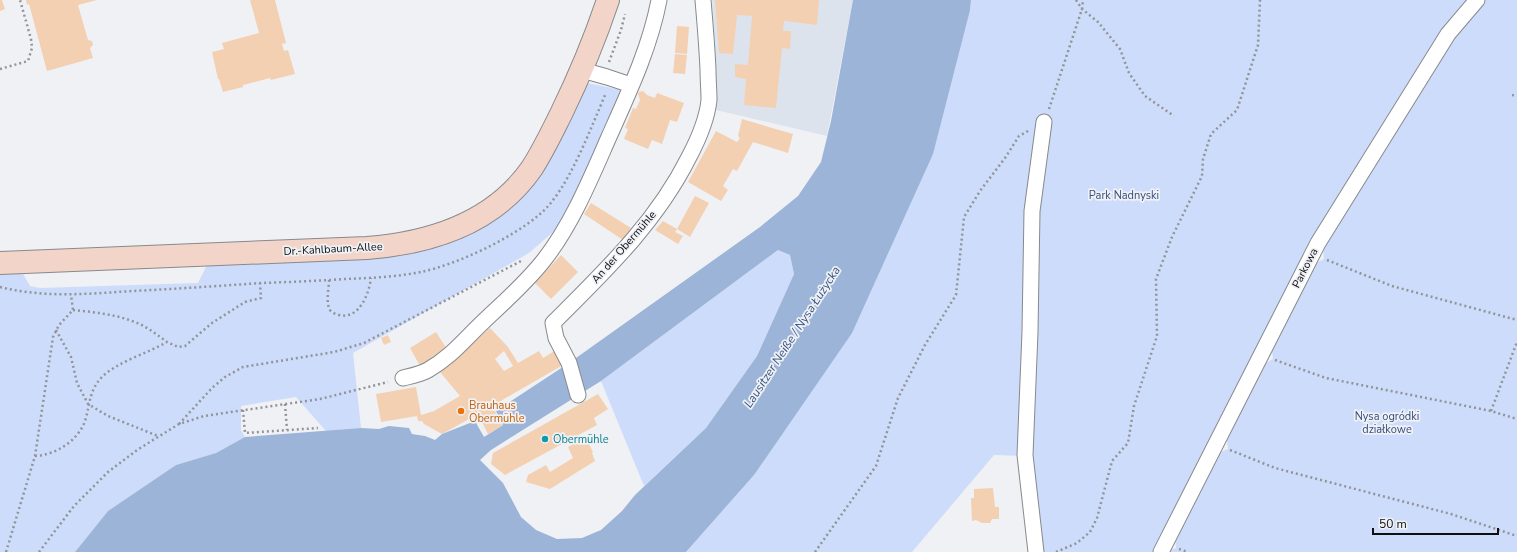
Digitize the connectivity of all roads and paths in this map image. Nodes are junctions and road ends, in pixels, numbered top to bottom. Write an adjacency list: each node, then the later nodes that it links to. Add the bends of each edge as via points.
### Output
1 (20, 0): 10 (path, via 32,48 28,61)
2 (659, 0): 13 (street, via 656,18)
3 (703, 0): 32 (street, An der Obermühle, via 708,100 705,119 694,147 682,172 654,216 612,264 553,323 556,338 569,363)
4 (1076, 0): 9 (path)
5 (1082, 0): 9 (path)
6 (1260, 0): 49 (path, via 1258,45 1237,110 1211,134 1203,159 1202,176 1172,237 1156,279 1157,336 1134,406 1128,443 1112,461 1097,518 1090,532 1077,543)
7 (1477, 0): 18 (street, Parkowa, via 1448,34)
8 (618, 4): 11 (main road, Dr.-Kahlbaum-Allee); 12 (path, via 621,30 609,60)
9 (1082, 10): 16 (path, via 1098,22 1120,49 1129,73 1145,96); 17 (path)
10 (0, 69)
11 (582, 70): 12 (street); 20 (main road, Dr.-Kahlbaum-Allee, via 548,141 524,178 504,199 483,214 459,228 435,237 400,245 342,250)
12 (607, 77): 13 (street)
13 (631, 85): 31 (street, via 588,185 544,260 451,355 427,371)
14 (1512, 95): 15 (path)
15 (1517, 96)
16 (1174, 116)
17 (1044, 122): 47 (path, via 1020,136 964,217 956,295 925,345 898,398 876,466); 48 (street, via 1032,211 1026,455)
18 (1312, 254): 26 (path, via 1392,286); 30 (street, Parkowa)
19 (527, 258): 38 (path, via 364,343 334,352 243,367 212,388)
20 (0, 262)
21 (371, 278): 22 (path, via 367,294 358,309 347,316 335,313 328,307)
22 (330, 280)
23 (260, 283): 28 (path, via 261,298 245,302 212,323 185,346 178,347)
24 (0, 287): 25 (path, via 19,292 71,295)
25 (73, 310): 27 (path); 28 (path, via 112,315 132,321 146,327)
26 (1517, 320)
27 (56, 329): 33 (path, via 71,357 77,383); 43 (path)
28 (166, 342): 33 (path, via 104,375 95,385)
29 (1517, 342): 36 (path)
30 (1262, 353): 36 (path, via 1326,378); 42 (street, Parkowa)
31 (403, 378): 34 (path, via 320,399)
32 (578, 395)
33 (88, 404): 41 (path, via 108,416); 43 (path, via 81,431 63,447)
34 (285, 404): 35 (path); 40 (path)
35 (243, 410): 38 (path, via 204,416); 40 (path, via 245,433)
36 (1491, 411): 37 (path)
37 (1517, 419)
38 (179, 424): 41 (path)
39 (318, 428): 40 (path)
40 (287, 430)
41 (159, 436): 46 (path, via 108,472 91,488)
42 (1216, 444): 44 (path, via 1275,468 1451,514); 50 (street, Parkowa)
43 (35, 456): 45 (path)
44 (1517, 536)
45 (6, 552)
46 (39, 552)
47 (815, 552)
48 (1036, 552)
49 (1056, 552)
50 (1161, 552)

